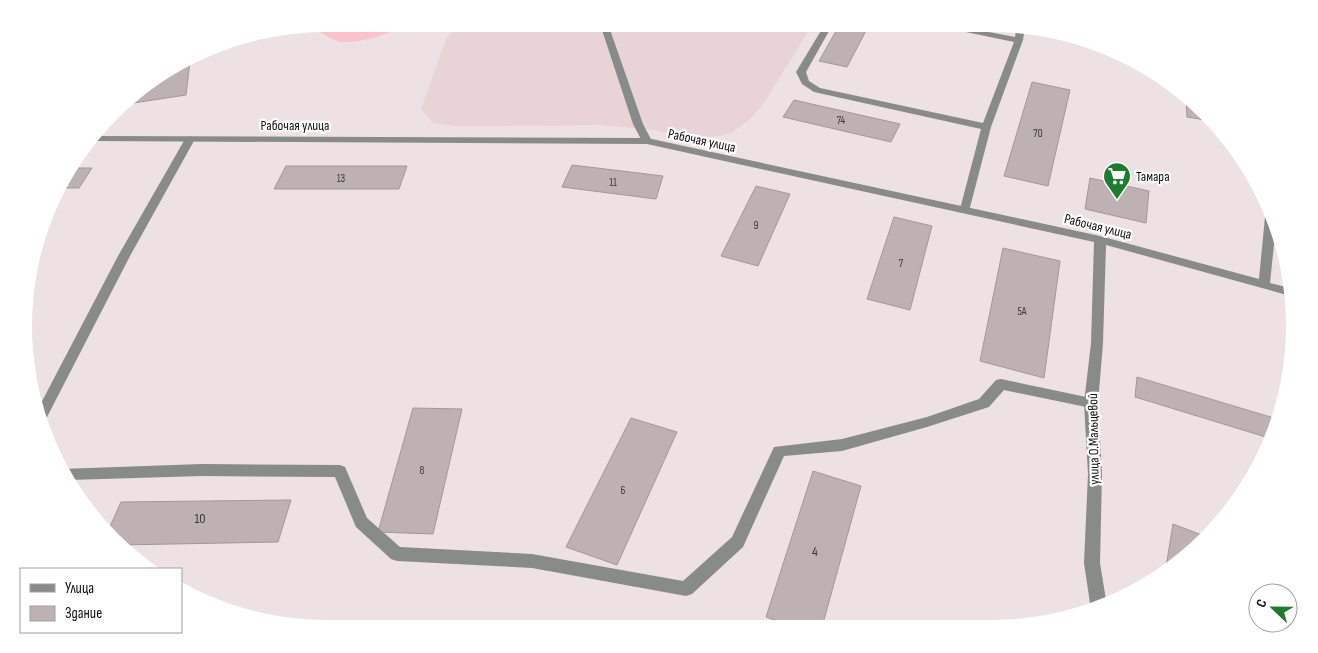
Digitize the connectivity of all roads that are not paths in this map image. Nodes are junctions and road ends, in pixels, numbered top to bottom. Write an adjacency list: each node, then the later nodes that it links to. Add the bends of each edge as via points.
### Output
1 (607, 32): 9 (street, via 638,124)
2 (824, 32): 6 (street, via 801,72 805,82 817,90)
3 (975, 32): 5 (street)
4 (1020, 34): 5 (street)
5 (1019, 40): 6 (street)
6 (986, 127): 10 (street)
7 (190, 138): 8 (street, Рабочая улица); 9 (street, Рабочая улица); 16 (street)
8 (100, 139)
9 (647, 141): 10 (street, Рабочая улица)
10 (965, 209): 12 (street, Рабочая улица)
11 (1270, 231): 13 (street)
12 (1100, 240): 13 (street, Рабочая улица); 15 (street, улица О.Мальцевой, via 1097,343)
13 (1264, 284): 14 (street, Рабочая улица)
14 (1283, 290)
15 (1091, 403): 17 (street, via 1001,384 984,403 927,422 842,445 779,451 738,542 686,589 532,561 397,554 361,522 340,471); 18 (street, улица О.Мальцевой, via 1095,474 1092,563)
16 (44, 408)
17 (72, 474)
18 (1098, 600)

